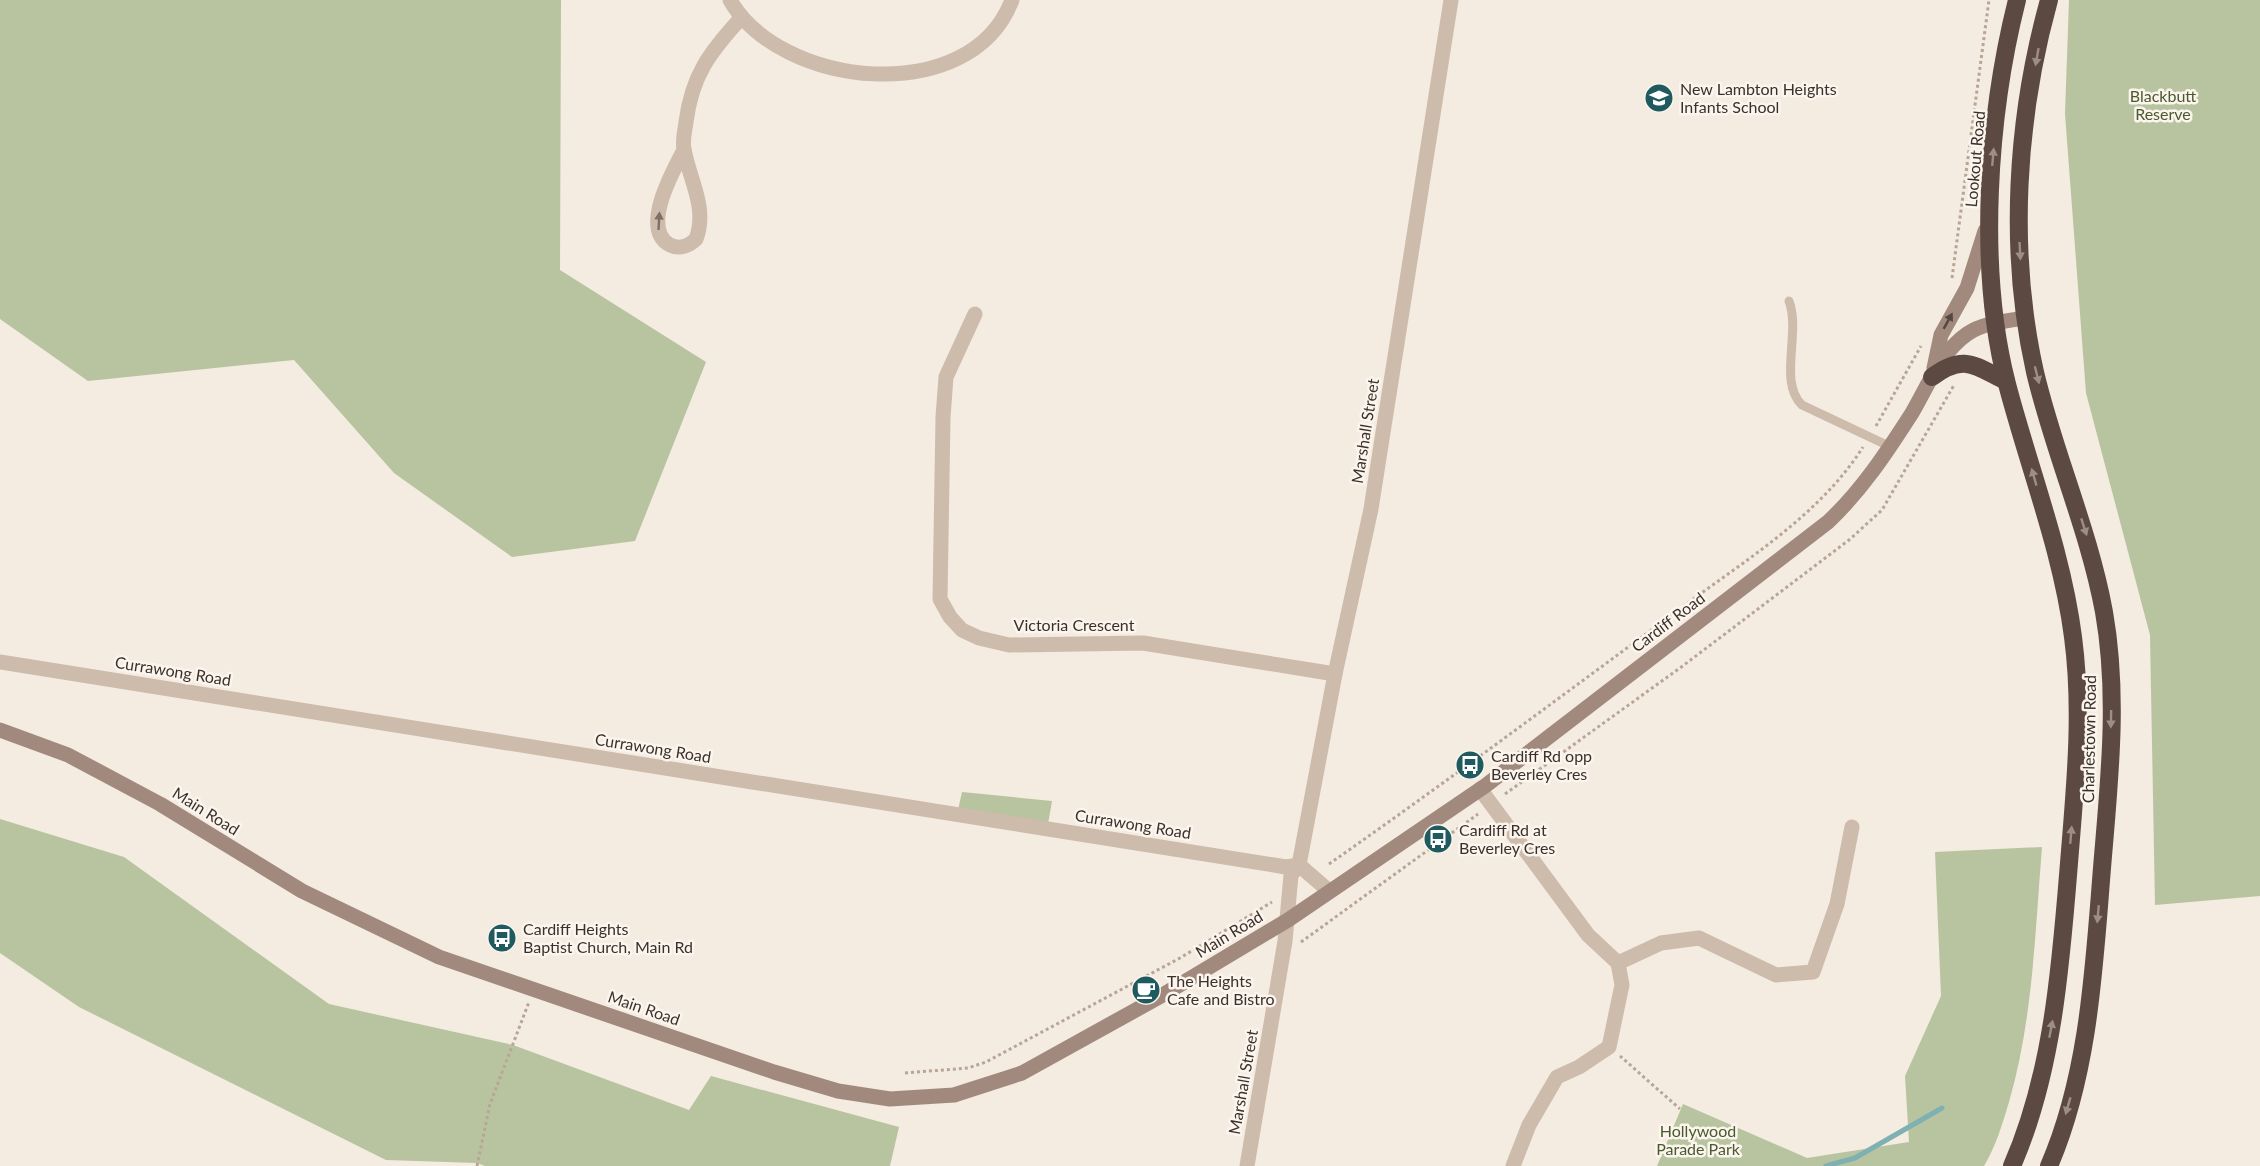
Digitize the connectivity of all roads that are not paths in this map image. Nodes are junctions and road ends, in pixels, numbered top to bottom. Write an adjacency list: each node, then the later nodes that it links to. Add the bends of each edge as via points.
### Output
1 (730, 0): 6 (street)
2 (1012, 0): 6 (street, via 994,32 972,52 948,64 898,76 819,64 788,52)
3 (1451, 0): 17 (street, Marshall Street, via 1371,509)
4 (2017, 0): 8 (highway, Lookout Road, one-way to 4, via 2001,93)
5 (2049, 0): 11 (highway, one-way to 11, via 2030,93 2021,169 2019,233)
6 (741, 18): 7 (street, via 714,47 696,76 688,103)
7 (684, 150): 7 (street, one-way to 7, via 700,220 696,239 676,247 658,232 658,220 665,189)
8 (1989, 215): 12 (highway, Lookout Road); 13 (main road, one-way to 8, via 1941,334 1967,288)
9 (1790, 301): 15 (lane, via 1795,326 1790,385 1795,398 1802,405)
10 (975, 314): 17 (street, Victoria Crescent, via 946,377 943,417 940,599 962,630 1010,645 1143,643)
11 (2024, 318): 12 (main road, Cardiff Road); 28 (highway, Charlestown Road, one-way to 28, via 2036,374 2092,554 2112,686 2105,833 2087,1021 2073,1091)
12 (1995, 323): 13 (main road, Cardiff Road, via 1965,335 1953,345); 14 (highway, Charlestown Road)
13 (1932, 377): 14 (highway, via 1952,364 1967,364 1986,369); 15 (main road, Cardiff Road)
14 (2006, 381): 27 (highway, Charlestown Road, one-way to 14, via 2052,1023 2077,774 2078,710 2073,636 2060,570)
15 (1891, 447): 19 (main road, Cardiff Road, via 1854,497 1808,540)
16 (0, 662): 21 (street, Currawong Road, via 1286,867)
17 (1335, 674): 21 (street, Marshall Street)
18 (0, 730): 23 (main road, Main Road, via 68,755 160,804 302,891 439,957 774,1072 838,1091 890,1099 954,1095 1022,1073)
19 (1480, 789): 22 (main road, Cardiff Road); 24 (street, via 1588,935)
20 (1852, 827): 24 (street, via 1838,904 1813,972 1776,975 1699,938 1661,943)
21 (1299, 865): 22 (street); 23 (street, Marshall Street, via 1291,875)
22 (1329, 891): 23 (main road, Cardiff Road)
23 (1288, 920): 25 (street, Marshall Street)
24 (1618, 963): 26 (street, via 1622,985 1609,1047 1557,1077 1529,1125)
25 (1247, 1166)
26 (1514, 1166)
27 (2012, 1166)
28 (2049, 1166)

